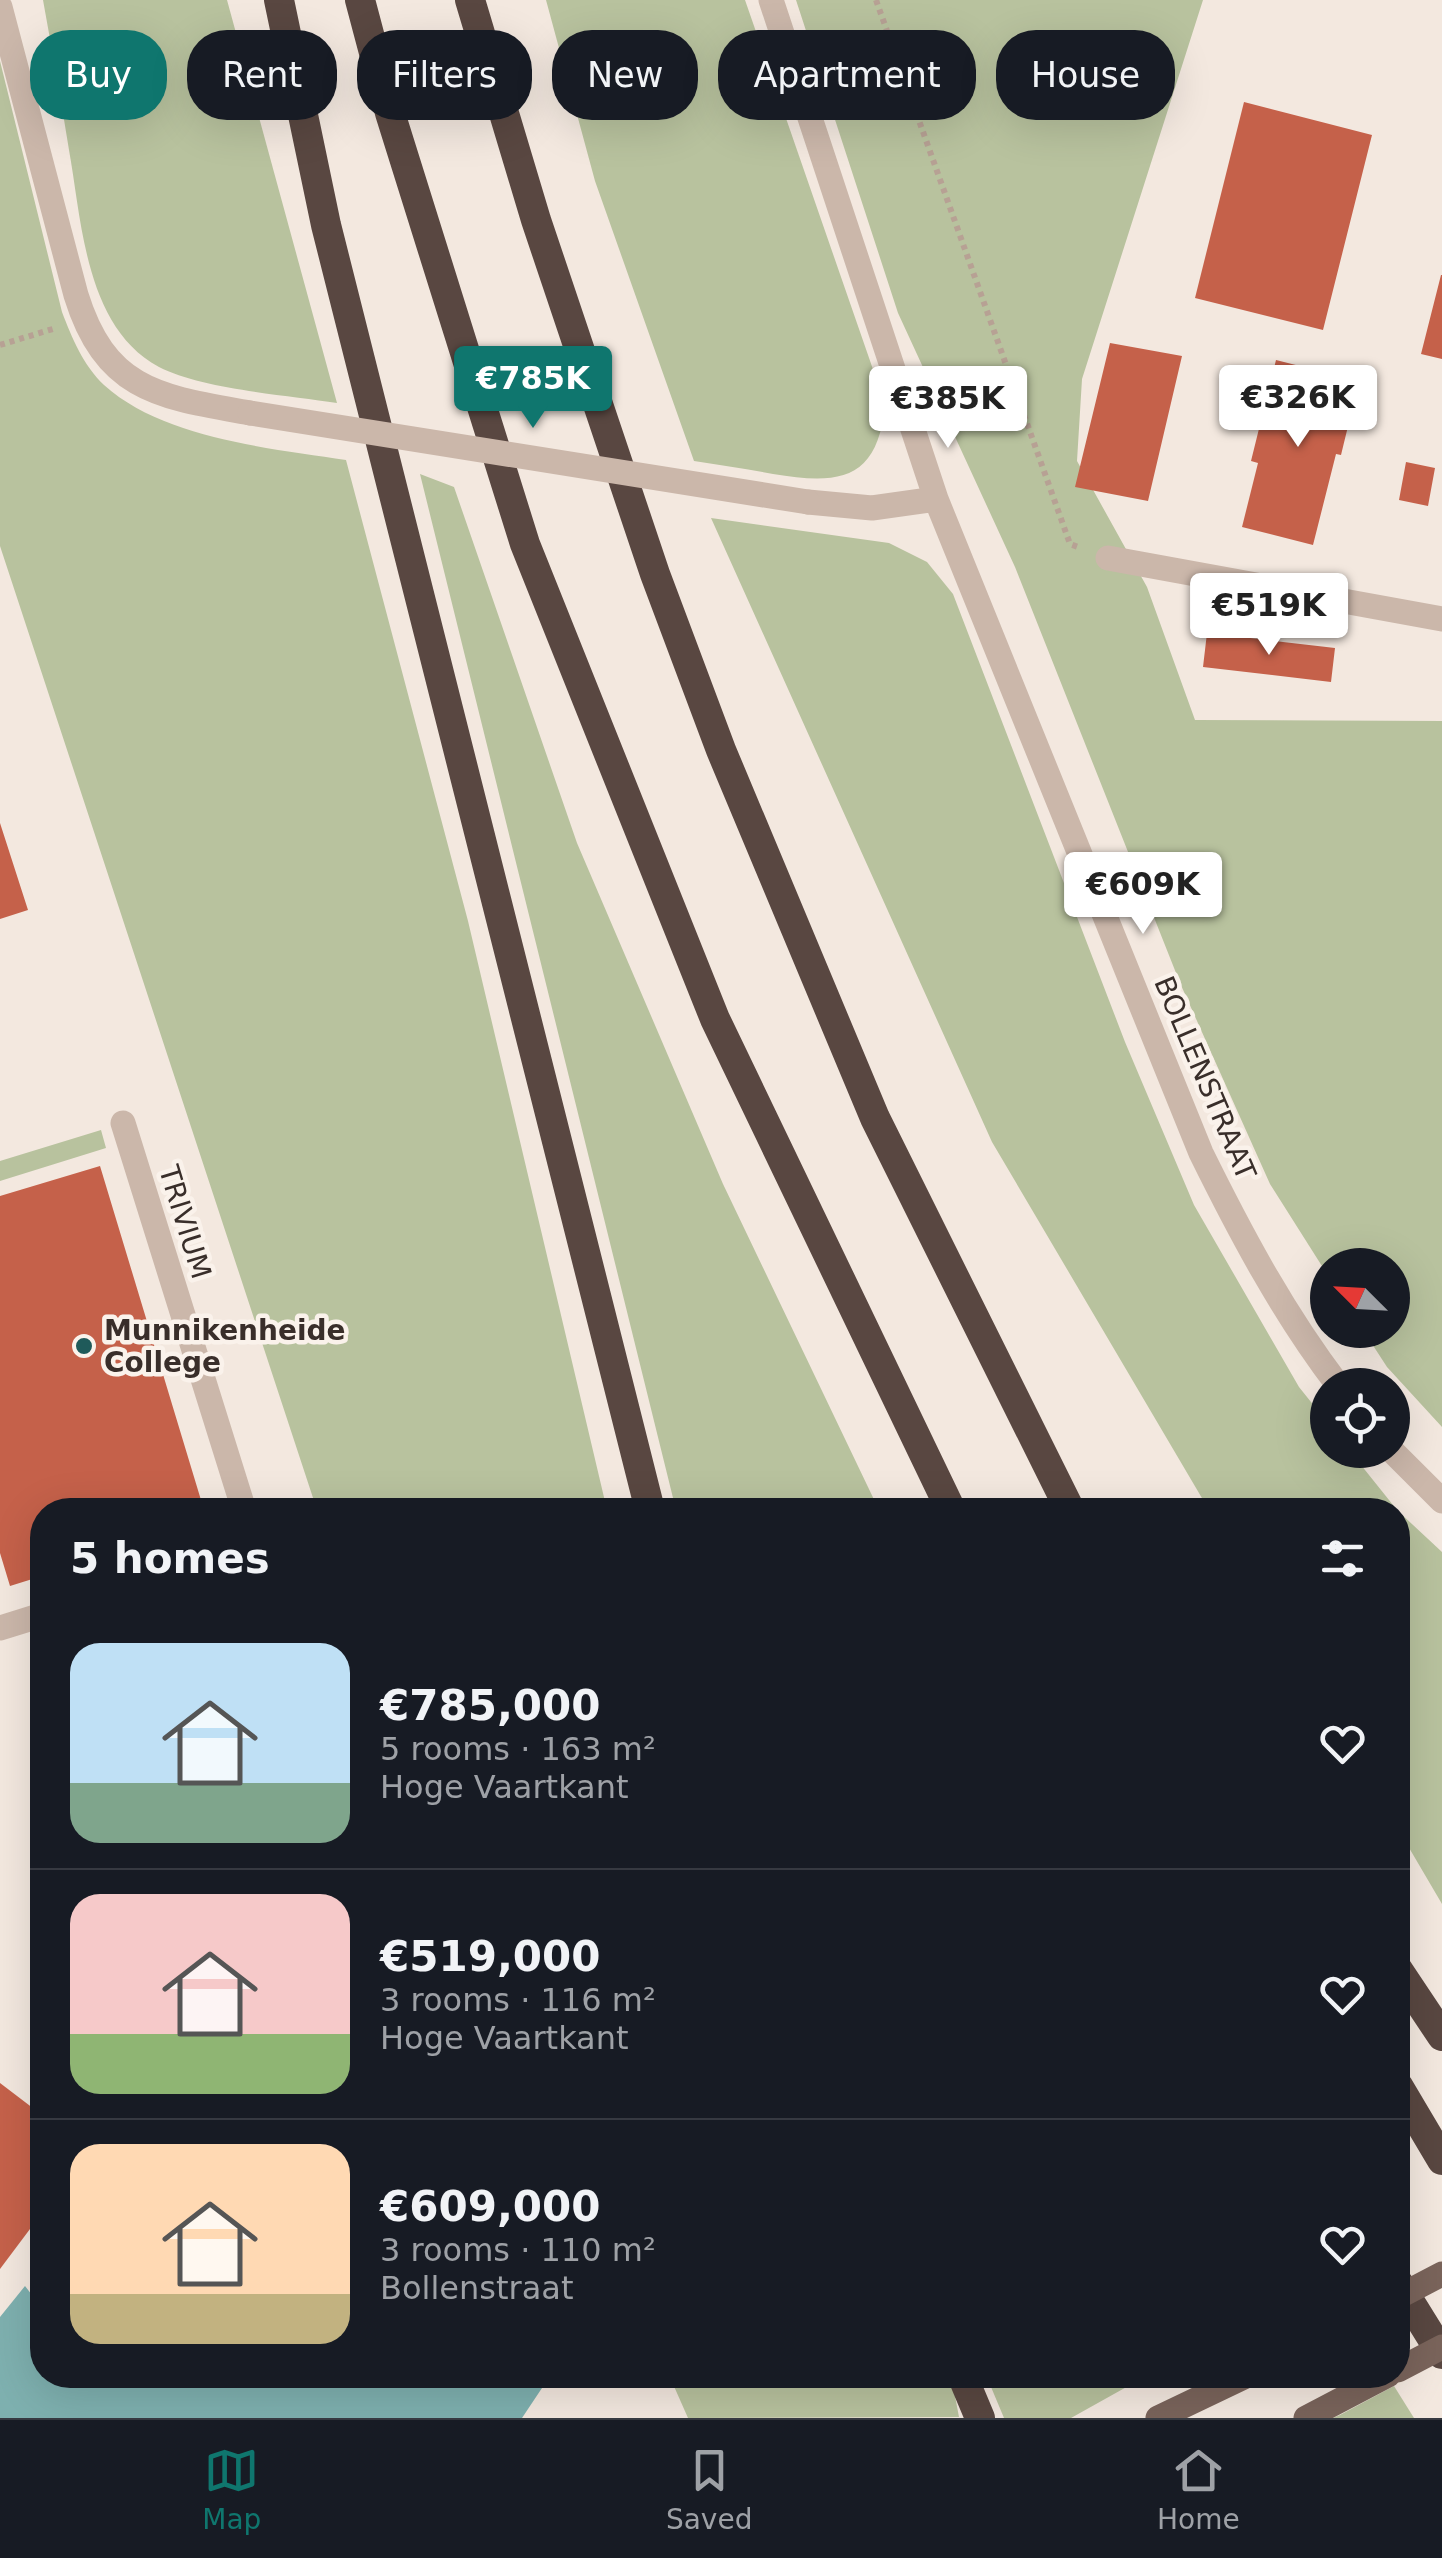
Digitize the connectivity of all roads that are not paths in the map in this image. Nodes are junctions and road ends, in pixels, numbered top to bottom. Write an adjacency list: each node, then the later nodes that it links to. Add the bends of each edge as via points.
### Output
1 (278, 0): 14 (highway, via 326,225)
2 (360, 0): 15 (highway, via 525,544 715,1019)
3 (470, 0): 12 (highway, via 536,220 722,750 875,1118)
4 (771, 0): 6 (street, BOLLENSTRAAT)
5 (0, 7): 6 (street, bridge, via 92,336 121,372 150,390 250,413 808,502 872,508)
6 (936, 498): 10 (street, BOLLENSTRAAT, via 1201,1154 1275,1293)
7 (1108, 558): 8 (street)
8 (1442, 619)
9 (123, 1123): 13 (street, TRIVIUM)
10 (1326, 1368)
11 (1409, 1468): 18 (street)
12 (1050, 1471): 16 (highway); 17 (highway)
13 (240, 1498)
14 (647, 1498)
15 (945, 1498)
16 (1064, 1498)
17 (1076, 1498)
18 (1442, 1502)
19 (30, 1619): 20 (street)
20 (0, 1628)
21 (1410, 1988): 22 (highway)
22 (1442, 2036)
23 (1410, 2106): 24 (highway)
24 (1442, 2160)
25 (1442, 2274): 26 (main road, bridge)
26 (1410, 2291)
27 (1410, 2302): 29 (highway)
28 (1442, 2347): 30 (main road, bridge)
29 (1442, 2354)
30 (1410, 2364)
31 (967, 2388): 34 (highway)
32 (1222, 2388): 35 (main road)
33 (1363, 2388): 36 (main road)
34 (980, 2418)
35 (1158, 2418)
36 (1306, 2418)

